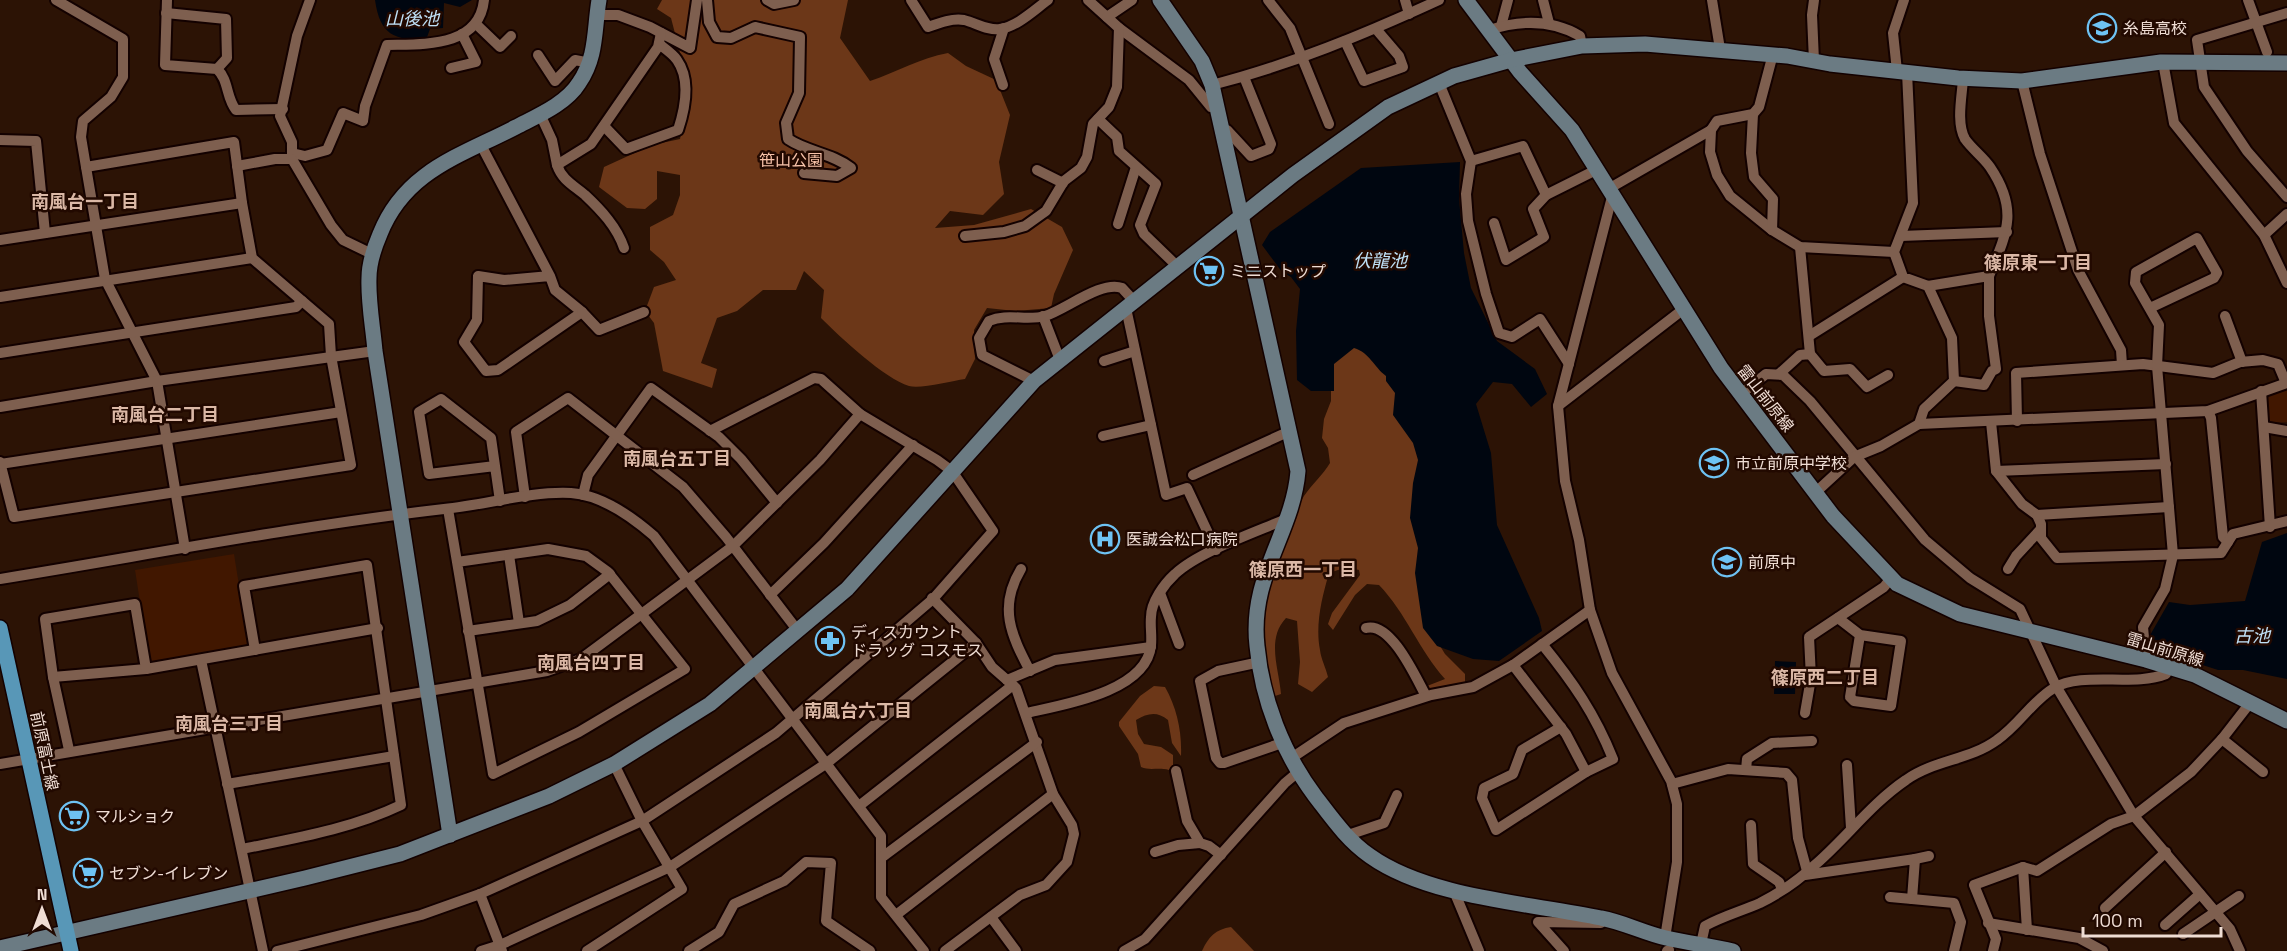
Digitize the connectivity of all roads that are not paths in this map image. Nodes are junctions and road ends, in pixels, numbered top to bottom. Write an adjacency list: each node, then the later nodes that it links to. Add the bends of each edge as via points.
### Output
1 (56, 0): 76 (street, via 123,39 123,77 111,97 83,121 81,137)
2 (166, 0): 25 (street)
3 (310, 0): 62 (street, via 297,36)
4 (484, 0): 31 (street)
5 (697, 0): 38 (street, via 690,48)
6 (707, 0): 80 (street, via 709,22 717,37 731,38 755,27 800,37 799,93 786,123 788,139 851,168 837,176)
7 (767, 0): 8 (street, via 774,4)
8 (794, 0)
9 (911, 0): 32 (street, via 928,27 963,20 985,28)
10 (1048, 0): 32 (street)
11 (1088, 0): 28 (street)
12 (1132, 0): 28 (street)
13 (1160, 0): 60 (street, via 1202,62)
14 (1268, 0): 45 (street, via 1290,28)
15 (1405, 0): 27 (street)
16 (1439, 0): 27 (street)
17 (1466, 0): 34 (street, 雷山前原線)
18 (1508, 0): 34 (street)
19 (1543, 0): 30 (street)
20 (1712, 0): 41 (street)
21 (1814, 0): 47 (street)
22 (1904, 0): 54 (street, via 1893,33)
23 (2248, 0): 29 (street)
24 (597, 8): 38 (street); 50 (street)
25 (166, 13): 53 (street, via 165,65); 53 (street, via 226,19 227,58)
26 (2287, 13): 29 (street)
27 (1409, 14): 35 (street)
28 (1107, 17): 33 (street)
29 (2256, 22): 42 (street); 49 (street, via 2197,40)
30 (1549, 23): 34 (street); 40 (street, via 1580,36)
31 (476, 24): 36 (street); 37 (street, via 500,47)
32 (1004, 28): 59 (street, via 994,59)
33 (1119, 28): 61 (street, via 1189,80 1211,107); 65 (street, via 1117,87 1109,107)
34 (1495, 28): 46 (street, 雷山前原線)
35 (1376, 29): 39 (street); 39 (street, via 1399,56 1403,67 1364,81)
36 (462, 34): 52 (street, via 476,62); 72 (street, via 421,44 387,45 363,121 343,113 327,150)
37 (511, 36)
38 (660, 38): 67 (street); 67 (street, via 678,60 685,86 686,105 678,130 626,149)
39 (1345, 41): 45 (street)
40 (1582, 46): 41 (street, via 1645,44); 46 (street)
41 (1720, 49): 43 (street)
42 (2267, 52)
43 (1773, 54): 47 (street); 64 (street, via 1760,107)
44 (538, 55): 50 (street, via 555,81 574,60)
45 (1302, 56): 55 (street); 66 (street)
46 (1511, 60): 58 (street); 78 (street, 雷山前原線, via 1572,130)
47 (1814, 61): 54 (street)
48 (2163, 62): 49 (street); 57 (street); 94 (street, via 2174,123)
49 (2198, 62): 51 (street); 84 (street, via 2204,87 2247,151)
50 (590, 63): 63 (street, via 579,84)
51 (2287, 63)
52 (451, 68)
53 (217, 69): 62 (street, via 236,110)
54 (1902, 71): 56 (street); 96 (street, via 1912,203)
55 (1244, 77): 60 (street); 68 (street, via 1271,144 1269,149 1251,156 1227,130)
56 (1963, 79): 57 (street); 92 (street, via 1960,113 1964,138 1989,165 2007,198)
57 (2022, 81): 130 (street, via 2040,154 2078,270 2121,350)
58 (1439, 83): 73 (street); 87 (street, via 1388,107)
59 (1003, 85)
60 (1212, 85): 61 (street)
61 (1216, 106): 68 (street)
62 (283, 109): 72 (street, via 280,116 292,142)
63 (540, 114): 71 (street); 75 (street, via 552,140)
64 (1753, 114): 69 (street, via 1717,121); 91 (street, via 1754,177 1773,199)
65 (1098, 119): 77 (street, via 1117,137 1119,151); 81 (street, via 1091,130 1087,157 1081,168)
66 (1329, 124)
67 (604, 126): 75 (street, via 591,144)
68 (1221, 130): 87 (street)
69 (1711, 130): 82 (street); 91 (street, via 1710,152 1717,175 1730,196)
70 (0, 140): 93 (street, via 36,141)
71 (481, 145): 101 (street, via 434,167 405,191 387,215); 104 (street)
72 (292, 156): 74 (street); 101 (street, via 343,240)
73 (1471, 161): 83 (street, via 1523,146); 129 (street, via 1466,194 1468,221 1499,333 1512,338 1540,319)
74 (237, 165): 76 (street, via 234,142); 85 (street)
75 (557, 165): 99 (street, via 561,177 585,195 619,232)
76 (86, 167): 90 (street)
77 (1136, 167): 89 (street); 103 (street, via 1156,184 1140,225 1144,234)
78 (1598, 169): 82 (street, 雷山前原線); 83 (street)
79 (1037, 170): 81 (street)
80 (804, 173)
81 (1063, 183): 95 (street, via 1046,211 1025,226)
82 (1612, 191): 113 (street, 雷山前原線); 129 (street)
83 (1546, 195): 88 (street, via 1533,209 1544,237 1506,260)
84 (2287, 197)
85 (242, 203): 90 (street); 102 (street)
86 (2287, 214): 94 (street)
87 (1241, 215): 103 (street); 152 (street)
88 (1494, 223)
89 (1118, 224)
90 (97, 225): 93 (street); 108 (street)
91 (1772, 230): 98 (street)
92 (2007, 232): 96 (street); 105 (street)
93 (45, 233): 97 (street)
94 (2264, 235): 107 (street)
95 (965, 236)
96 (1901, 236): 100 (street)
97 (0, 240)
98 (1800, 247): 100 (street); 120 (street)
99 (624, 248)
100 (1894, 252): 106 (street)
101 (372, 254): 121 (street, via 369,279)
102 (252, 258): 108 (street); 111 (street)
103 (1177, 266): 112 (street)
104 (550, 276): 115 (street, via 555,290); 115 (street, via 504,280 478,276 477,320 464,342 486,371 498,370)
105 (1989, 276): 109 (street); 136 (street, via 1989,316 1996,369 1984,385)
106 (1903, 277): 109 (street); 120 (street)
107 (2286, 277)
108 (105, 279): 110 (street); 119 (street)
109 (1928, 286): 136 (street, via 1952,338)
110 (0, 297)
111 (302, 301): 119 (street, via 296,307); 125 (street, via 329,324)
112 (1130, 305): 117 (street, via 1122,288 1108,287); 122 (street); 126 (street)
113 (1685, 308): 139 (street, 雷山前原線); 140 (street)
114 (2150, 308): 114 (street, via 2135,283 2136,272 2197,238 2217,273 2214,278); 131 (street, via 2159,325)
115 (582, 312): 116 (street, via 599,330)
116 (644, 312)
117 (1043, 316): 126 (street); 135 (street, via 993,319 983,327 979,338 982,355)
118 (2225, 316): 128 (street)
119 (133, 332): 123 (street); 134 (street)
120 (1809, 336): 124 (street)
121 (375, 351): 125 (street); 173 (street)
122 (1135, 351): 127 (street); 149 (street)
123 (0, 353)
124 (1810, 354): 132 (street, via 1800,355); 133 (street, via 1824,371 1850,369 1867,387)
125 (331, 356): 134 (street); 143 (street)
126 (1060, 360): 135 (street)
127 (1104, 362)
128 (2242, 362): 131 (street, via 2213,373); 137 (street, via 2264,360 2278,364)
129 (1569, 364): 140 (street)
130 (2122, 365): 131 (street); 146 (street, via 2016,373)
131 (2157, 366): 144 (street)
132 (1779, 374): 139 (street, via 1766,374); 158 (street, via 1810,401)
133 (1888, 375)
134 (157, 381): 141 (street); 156 (street)
135 (1034, 381): 162 (street)
136 (1954, 381): 148 (street, via 1924,409)
137 (2287, 383): 138 (street)
138 (2261, 391): 142 (street); 150 (street)
139 (1741, 394): 166 (street, 雷山前原線)
140 (1558, 406): 195 (street, via 1565,481)
141 (0, 407)
142 (2208, 411): 144 (street); 179 (street, via 2223,537)
143 (341, 412): 156 (street); 165 (street, via 351,465)
144 (2161, 412): 146 (street); 160 (street)
145 (860, 414): 151 (street, via 821,379 814,378); 157 (street); 170 (street)
146 (2017, 421): 147 (street)
147 (1990, 422): 148 (street); 163 (street)
148 (1919, 424): 158 (street)
149 (1151, 425): 155 (street); 182 (street, via 1166,495 1188,488)
150 (2264, 427): 153 (street); 177 (street)
151 (710, 431): 154 (street, via 651,388); 170 (street, via 741,459)
152 (1290, 431): 164 (street); 175 (street, via 1298,471)
153 (2287, 431)
154 (616, 435): 167 (street, via 588,475); 168 (street, via 568,398 516,432); 180 (street, via 683,487)
155 (1103, 436)
156 (166, 439): 159 (street); 165 (street)
157 (913, 446): 162 (street); 193 (street)
158 (1854, 457): 166 (street); 204 (street, via 1925,540 1970,578 2020,609)
159 (0, 463): 165 (street, via 14,518)
160 (2166, 464): 163 (street); 171 (street)
161 (495, 466): 161 (street, via 429,474 418,412 441,399 491,438); 169 (street)
162 (952, 471): 194 (street, via 993,531); 203 (street, via 847,589)
163 (1996, 471): 174 (street, via 2022,504)
164 (1193, 475)
165 (175, 492): 181 (street)
166 (1816, 492): 189 (street, 雷山前原線)
167 (584, 495): 168 (street); 191 (street, via 637,521 654,536)
168 (525, 497): 169 (street)
169 (500, 501): 172 (street)
170 (777, 503): 180 (street)
171 (2169, 507): 174 (street); 184 (street)
172 (448, 509): 173 (street); 185 (street)
173 (402, 514): 181 (street); 223 (street)
174 (2037, 515): 178 (street)
175 (1286, 519): 182 (street); 213 (street, via 1258,597 1256,645)
176 (2287, 521): 177 (street)
177 (2270, 527): 179 (street, via 2233,534)
178 (2041, 528): 184 (street, via 2041,538 2057,558); 186 (street)
179 (2228, 542): 184 (street, via 2222,553)
180 (733, 546): 191 (street); 193 (street)
181 (185, 549): 190 (street)
182 (1216, 550): 192 (street, via 1176,573)
183 (509, 555): 185 (street); 188 (street, via 548,549 586,556); 198 (street)
184 (2173, 555): 212 (street, via 2165,589 2143,627)
185 (457, 562): 202 (street)
186 (2008, 569)
187 (1021, 570): 218 (street, via 1011,588 1009,623)
188 (610, 574): 196 (street); 198 (street, via 570,605 537,621)
189 (1891, 578): 197 (street); 204 (street, 雷山前原線, via 1960,614)
190 (0, 579)
191 (687, 581): 196 (street); 216 (street)
192 (1160, 593): 207 (street); 209 (street, via 1150,614)
193 (770, 595): 203 (street)
194 (932, 599): 206 (street); 229 (street)
195 (1590, 610): 208 (street); 250 (street, via 1612,673)
196 (643, 614): 220 (street, via 581,659 547,671); 220 (street, via 685,669 579,732 493,774)
197 (1838, 618): 205 (street); 227 (street, via 1809,637 1811,678)
198 (519, 623): 202 (street)
199 (0, 628): 239 (main road, 前原富士線)
200 (378, 628): 210 (street); 210 (street, via 367,565 244,586); 225 (street)
201 (1366, 628): 224 (street, via 1383,630 1394,642)
202 (468, 631): 220 (street)
203 (798, 631): 216 (street)
204 (2033, 634): 212 (street, 雷山前原線); 222 (street)
205 (1860, 635): 205 (street, via 1901,641 1891,706 1854,701 1850,697)
206 (976, 643): 221 (street, via 992,667); 240 (street)
207 (1179, 644)
208 (1542, 644): 214 (street); 247 (street, via 1577,687 1614,759)
209 (1151, 647): 218 (street, via 1055,660); 228 (street, via 1144,663 1122,684 1082,701)
210 (255, 650): 211 (street)
211 (201, 660): 217 (street); 231 (street)
212 (2146, 660): 215 (street, 雷山前原線)
213 (1260, 662): 236 (street); 236 (street, via 1218,671 1200,681 1216,758 1224,763)
214 (1514, 665): 224 (street, via 1473,687); 232 (street)
215 (2168, 666): 222 (street, via 2166,674 2151,680 2103,680); 226 (street, 雷山前原線)
216 (756, 668): 229 (street); 242 (street, via 710,704)
217 (146, 669): 219 (street); 219 (street, via 135,604 45,619)
218 (1030, 671): 221 (street)
219 (53, 677): 237 (street)
220 (476, 682): 223 (street)
221 (1010, 683): 228 (street); 253 (street)
222 (2056, 686): 254 (street); 257 (street, via 1996,741 1919,771)
223 (428, 692): 225 (street); 258 (street)
224 (1426, 696): 243 (street, via 1344,723)
225 (386, 697): 231 (street); 238 (street)
226 (2250, 703): 230 (street, 雷山前原線); 233 (street)
227 (1805, 712)
228 (1026, 713): 235 (street)
229 (794, 718): 240 (street); 255 (street)
230 (2287, 721)
231 (213, 726): 237 (street); 249 (street)
232 (1561, 727): 247 (street); 247 (street, via 1522,750 1513,774 1484,788 1482,798 1496,830)
233 (2222, 739): 248 (street); 254 (street, via 2191,772)
234 (1812, 741): 246 (street, via 1772,743 1747,759)
235 (1037, 742): 251 (street); 266 (street)
236 (1282, 743): 243 (street)
237 (69, 750): 239 (street)
238 (394, 756): 249 (street); 261 (street, via 401,805 374,818)
239 (28, 758): 241 (street); 287 (main road, 前原富士線)
240 (827, 763): 253 (street); 268 (street)
241 (0, 764)
242 (614, 764): 255 (street); 258 (street, via 549,796)
243 (1294, 766): 259 (street); 264 (street, via 1285,783)
244 (1843, 770): 257 (street)
245 (1176, 771): 260 (street, via 1187,820)
246 (1746, 771): 250 (street, via 1728,769); 270 (street, via 1786,773 1792,780)
247 (1586, 772)
248 (2263, 772)
249 (227, 784): 261 (street)
250 (1672, 784): 292 (street, via 1678,841)
251 (1053, 794): 281 (street); 282 (street, via 1074,834 1067,862 1046,885 1020,895)
252 (1397, 795): 259 (street, via 1384,823)
253 (860, 806): 266 (street, via 881,836)
254 (2134, 816): 263 (street); 269 (street, via 2111,824 2037,871)
255 (642, 821): 268 (street); 274 (street)
256 (1751, 825): 271 (street, via 1753,864 1779,882)
257 (1848, 831): 270 (street)
258 (450, 835): 272 (street, via 400,854)
259 (1345, 836): 273 (street, via 1371,857 1400,872)
260 (1200, 843): 262 (street); 264 (street)
261 (242, 849): 272 (street)
262 (1155, 852)
263 (2166, 852): 275 (street); 279 (street)
264 (1221, 855): 303 (street, via 1145,939)
265 (1929, 856): 267 (street)
266 (881, 858): 281 (street, via 881,897)
267 (1915, 859): 270 (street); 278 (street)
268 (670, 867): 291 (street); 297 (street, via 682,889)
269 (2023, 867): 284 (street, via 1974,885); 286 (street)
270 (1804, 873): 271 (street)
271 (1782, 889): 289 (street, via 1760,903 1705,926)
272 (250, 891): 287 (street); 294 (street)
273 (1454, 891): 283 (street); 304 (street)
274 (480, 894): 291 (street); 295 (street, via 421,915)
275 (2200, 894): 280 (street); 285 (street)
276 (2239, 896): 280 (street)
277 (1890, 897): 278 (street)
278 (1912, 899): 307 (street, via 1954,903 1961,922)
279 (2105, 908)
280 (2215, 911): 288 (street); 310 (street, via 2230,929)
281 (896, 915): 300 (street)
282 (991, 917): 301 (street); 302 (street)
283 (1604, 918): 292 (street); 305 (street, via 1601,924 1538,922)
284 (1988, 923): 286 (street); 308 (street, via 1996,939)
285 (2165, 925)
286 (2027, 930): 309 (street, via 2079,938)
287 (67, 933): 290 (street); 293 (main road, 前原富士線)
288 (2183, 934)
289 (1701, 944): 292 (street); 306 (street)
290 (2, 945)
291 (501, 948): 296 (street)
292 (1668, 948)
293 (71, 951)
294 (263, 951)
295 (277, 951)
296 (481, 951)
297 (587, 951)
298 (689, 951): 299 (street, via 719,932 734,904 784,881 806,862 831,863 826,921)
299 (870, 951)
300 (924, 951)
301 (945, 951)
302 (1016, 951)
303 (1124, 951)
304 (1479, 951)
305 (1564, 951)
306 (1733, 951)
307 (1954, 951)
308 (1993, 951)
309 (2103, 951)
310 (2240, 951)

